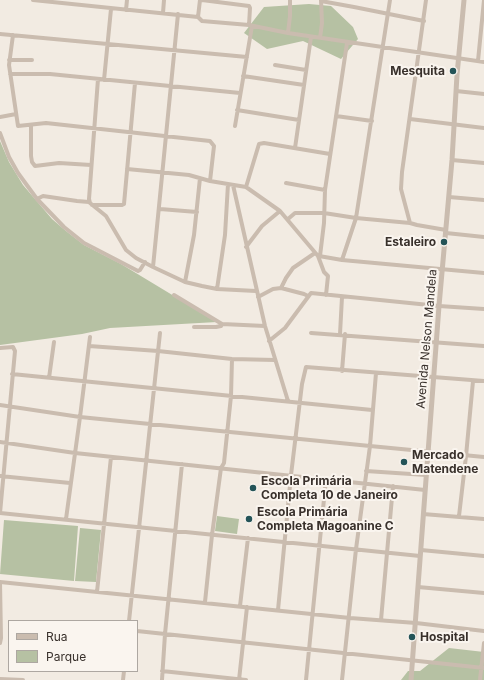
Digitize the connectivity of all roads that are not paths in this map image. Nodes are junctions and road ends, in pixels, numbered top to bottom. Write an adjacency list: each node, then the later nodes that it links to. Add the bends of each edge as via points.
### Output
1 (33, 0): 2 (street)
2 (39, 0): 14 (street)
3 (91, 0): 14 (street)
4 (127, 0): 17 (street)
5 (164, 0): 18 (street)
6 (201, 0): 21 (street); 23 (street, via 249,6)
7 (290, 0): 24 (street)
8 (355, 0): 15 (street)
9 (390, 0): 19 (street)
10 (426, 0): 22 (street)
11 (464, 0): 35 (street, Avenida Nelson Mandela)
12 (484, 0): 38 (street)
13 (321, 1): 15 (street); 28 (street)
14 (91, 6): 16 (street)
15 (354, 7): 19 (street)
16 (111, 8): 17 (street); 30 (street)
17 (126, 10): 18 (street)
18 (163, 13): 20 (street)
19 (388, 13): 22 (street); 31 (street)
20 (178, 14): 21 (street); 32 (street)
21 (198, 17): 23 (street, via 202,21)
22 (424, 21): 33 (street)
23 (251, 26): 24 (street); 34 (street)
24 (288, 33): 27 (street)
25 (0, 34): 26 (street)
26 (13, 35): 30 (street); 36 (street)
27 (311, 37): 28 (street); 41 (street)
28 (320, 38): 29 (street)
29 (347, 43): 31 (street); 54 (street)
30 (107, 44): 32 (street); 45 (street)
31 (383, 47): 33 (street); 58 (street)
32 (175, 50): 34 (street); 48 (street)
33 (420, 54): 35 (street); 56 (street)
34 (247, 57): 43 (street)
35 (458, 59): 38 (street); 49 (street, Avenida Nelson Mandela)
36 (9, 60): 37 (street); 42 (street)
37 (32, 60)
38 (478, 61): 39 (street)
39 (484, 62)
40 (274, 65): 41 (street)
41 (306, 70): 47 (street)
42 (10, 74): 44 (street); 53 (street)
43 (243, 76): 47 (street); 50 (street)
44 (98, 80): 45 (street); 62 (street)
45 (104, 80): 46 (street)
46 (135, 83): 48 (street); 64 (street)
47 (304, 85): 57 (street)
48 (171, 86): 50 (street); 66 (street)
49 (456, 91): 51 (street); 60 (street, Avenida Nelson Mandela)
50 (240, 93): 52 (street)
51 (484, 94)
52 (237, 110): 57 (street); 61 (street)
53 (16, 114): 55 (street); 59 (street, via 18,126)
54 (336, 116): 58 (street); 68 (street)
55 (0, 117)
56 (410, 119): 60 (street); 90 (street, via 401,184)
57 (299, 120): 67 (street)
58 (372, 121): 88 (street)
59 (30, 125): 62 (street, via 41,123); 71 (street, via 31,156 35,166 59,163)
60 (454, 125): 63 (street); 69 (street, Avenida Nelson Mandela)
61 (235, 126)
62 (94, 128): 64 (street); 71 (street)
63 (484, 128)
64 (130, 132): 66 (street); 72 (street)
65 (0, 134): 80 (street, via 14,166)
66 (166, 137): 73 (street); 75 (street, via 205,140 212,143 214,146)
67 (295, 148): 68 (street); 78 (street, via 259,144)
68 (330, 154): 79 (street)
69 (452, 160): 70 (street); 81 (street, Avenida Nelson Mandela)
70 (484, 163)
71 (91, 166): 83 (street)
72 (127, 169): 73 (street); 83 (street, via 122,206)
73 (163, 173): 74 (street); 84 (street)
74 (200, 178): 75 (street); 86 (street)
75 (210, 181): 77 (street)
76 (286, 183): 79 (street)
77 (230, 184): 78 (street); 93 (street); 102 (street)
78 (246, 187): 85 (street)
79 (324, 190): 87 (street)
80 (37, 198): 83 (street, via 43,196); 96 (street, via 59,222 84,243 138,271)
81 (449, 198): 82 (street); 91 (street, Avenida Nelson Mandela)
82 (484, 200)
83 (90, 203): 96 (street, via 106,216 126,250)
84 (160, 209): 86 (street); 97 (street)
85 (280, 211): 89 (street); 93 (street, via 262,226)
86 (197, 212): 100 (street)
87 (324, 213): 88 (street); 89 (street, via 294,213); 94 (street)
88 (356, 218): 90 (street); 95 (street)
89 (288, 219): 94 (street)
90 (410, 223): 91 (street)
91 (446, 232): 92 (street); 98 (street, Avenida Nelson Mandela)
92 (484, 237)
93 (246, 247): 103 (street)
94 (318, 255): 95 (street); 101 (street, via 292,268); 105 (street, via 328,276)
95 (342, 260): 98 (street)
96 (145, 262): 97 (street)
97 (153, 267): 100 (street)
98 (443, 269): 99 (street); 109 (street, Avenida Nelson Mandela)
99 (484, 273)
100 (185, 282): 102 (street)
101 (282, 288): 106 (street); 107 (street, via 273,289)
102 (217, 289): 103 (street)
103 (256, 291): 107 (street)
104 (174, 295): 111 (street)
105 (326, 295): 106 (street, via 313,293); 108 (street)
106 (308, 296): 118 (street, via 285,328)
107 (258, 297): 112 (street)
108 (342, 297): 109 (street); 116 (street)
109 (439, 306): 110 (street); 120 (street, Avenida Nelson Mandela)
110 (484, 309)
111 (222, 324): 112 (street); 113 (street, via 216,327)
112 (265, 326): 118 (street)
113 (194, 327)
114 (311, 332): 116 (street)
115 (160, 333): 124 (street)
116 (342, 334): 120 (street); 127 (street)
117 (90, 337): 121 (street)
118 (269, 341): 126 (street)
119 (54, 342): 130 (street)
120 (437, 343): 122 (street); 131 (street, Avenida Nelson Mandela)
121 (89, 346): 124 (street); 133 (street)
122 (484, 346)
123 (0, 348): 129 (street, via 14,348)
124 (158, 351): 125 (street); 135 (street)
125 (232, 359): 126 (street); 136 (street)
126 (275, 360): 137 (street)
127 (342, 371): 128 (street); 138 (street, via 306,367)
128 (376, 373): 131 (street); 141 (street)
129 (12, 374): 130 (street); 140 (street)
130 (49, 378): 133 (street)
131 (434, 378): 132 (street); 149 (street, Avenida Nelson Mandela)
132 (473, 380): 134 (street); 151 (street)
133 (85, 382): 135 (street); 142 (street)
134 (484, 382)
135 (154, 388): 136 (street); 143 (street)
136 (231, 396): 137 (street); 144 (street)
137 (288, 401): 138 (street)
138 (300, 402): 141 (street); 145 (street)
139 (0, 405): 140 (street)
140 (9, 407): 142 (street); 147 (street)
141 (372, 410): 148 (street)
142 (80, 417): 143 (street); 150 (street)
143 (150, 424): 144 (street); 154 (street)
144 (227, 432): 145 (street); 156 (street, via 224,463)
145 (296, 439): 148 (street); 158 (street)
146 (0, 442): 147 (street)
147 (6, 443): 150 (street); 160 (street)
148 (370, 446): 149 (street); 157 (street)
149 (428, 451): 151 (street); 159 (street, Avenida Nelson Mandela)
150 (75, 453): 152 (street); 163 (street)
151 (466, 456): 153 (street); 168 (street)
152 (111, 457): 154 (street); 171 (street)
153 (484, 457)
154 (147, 461): 155 (street); 172 (street)
155 (182, 464): 156 (street); 173 (street)
156 (221, 468): 158 (street); 174 (street)
157 (366, 471): 159 (street); 162 (street)
158 (291, 475): 161 (street); 176 (street)
159 (426, 475): 165 (street, Avenida Nelson Mandela)
160 (2, 476): 163 (street); 166 (street)
161 (326, 479): 162 (street); 177 (street)
162 (365, 483): 164 (street); 178 (street)
163 (70, 484): 169 (street)
164 (393, 486): 165 (street); 180 (street)
165 (425, 490): 167 (street, Avenida Nelson Mandela)
166 (0, 513): 169 (street)
167 (423, 514): 168 (street); 179 (street, Avenida Nelson Mandela)
168 (459, 516): 170 (street)
169 (66, 519): 171 (street)
170 (484, 519)
171 (104, 523): 172 (street); 185 (street)
172 (139, 527): 173 (street); 187 (street)
173 (176, 530): 174 (street); 188 (street)
174 (212, 535): 175 (street); 189 (street)
175 (248, 538): 176 (street); 190 (street)
176 (284, 543): 177 (street); 192 (street)
177 (320, 546): 178 (street); 193 (street)
178 (356, 550): 180 (street); 194 (street)
179 (421, 550): 181 (street, Avenida Nelson Mandela); 182 (street)
180 (387, 553): 181 (street); 196 (street)
181 (420, 556): 184 (street, Avenida Nelson Mandela)
182 (484, 556)
183 (0, 582): 185 (street); 202 (street)
184 (418, 587): 186 (street); 197 (street, Avenida Nelson Mandela)
185 (97, 592): 187 (street)
186 (484, 593)
187 (132, 595): 188 (street); 195 (street)
188 (168, 599): 189 (street); 200 (street)
189 (205, 602): 190 (street)
190 (240, 606): 191 (street)
191 (247, 607): 192 (street); 201 (street)
192 (278, 610): 193 (street)
193 (313, 614): 194 (street); 204 (street)
194 (350, 618): 196 (street); 205 (street)
195 (129, 620)
196 (381, 620): 197 (street)
197 (416, 623): 198 (street); 206 (street, Avenida Nelson Mandela)
198 (484, 631)
199 (138, 632): 200 (street)
200 (165, 634): 201 (street); 208 (street)
201 (242, 642): 204 (street); 212 (street)
202 (0, 643)
203 (484, 643): 207 (street)
204 (310, 649): 205 (street); 214 (street)
205 (346, 653): 206 (street); 215 (street)
206 (413, 660): 207 (street); 216 (street, Avenida Nelson Mandela)
207 (482, 668): 217 (street)
208 (162, 671): 211 (street); 212 (street)
209 (0, 679): 210 (street)
210 (23, 680)
211 (162, 680)
212 (239, 680): 213 (street)
213 (246, 680)
214 (306, 680)
215 (342, 680)
216 (411, 680)
217 (480, 680)

